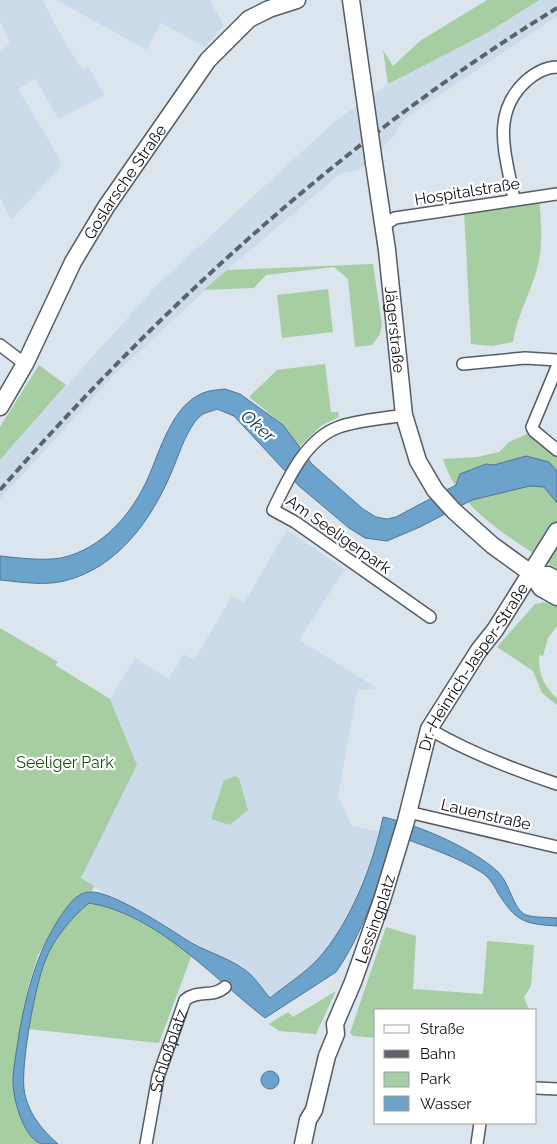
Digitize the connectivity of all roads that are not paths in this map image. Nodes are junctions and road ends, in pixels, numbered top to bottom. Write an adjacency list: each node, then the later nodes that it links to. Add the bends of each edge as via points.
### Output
1 (297, 0): 9 (main road, Goslarsche Straße, via 249,19 215,51 106,207 73,262)
2 (351, 0): 6 (main road, Jägerstraße, bridge)
3 (557, 67): 5 (street, via 529,79 514,93 506,107 503,131)
4 (557, 194): 5 (street, Hospitalstraße)
5 (514, 200): 6 (street, Hospitalstraße, via 395,218)
6 (384, 225): 13 (main road, Jägerstraße)
7 (0, 345): 9 (street)
8 (557, 360): 10 (street, via 525,358)
9 (25, 364): 12 (main road, Goslarsche Straße)
10 (463, 364)
11 (557, 367): 14 (street, via 533,422 534,431)
12 (0, 407)
13 (404, 415): 16 (main road, Jägerstraße, via 418,460 435,490 492,546); 19 (street, Am Seeligerpark, via 336,428 323,435 310,447 273,510)
14 (557, 450)
15 (557, 532): 16 (main road, Dr.-Heinrich-Jasper-Straße)
16 (532, 574): 17 (main road, via 548,575); 18 (main road, via 541,588); 20 (main road, Dr.-Heinrich-Jasper-Straße)
17 (557, 580)
18 (557, 597)
19 (430, 617)
20 (429, 729): 21 (street, via 471,752); 22 (main road, Dr.-Heinrich-Jasper-Straße)
21 (557, 784)
22 (407, 816): 23 (street, Lauenstraße); 29 (main road, Lessingplatz, via 365,951 336,1024 336,1034)
23 (557, 847)
24 (225, 987): 28 (street, Schloßplatz, via 213,993 192,994 185,1000 158,1077)
25 (537, 1088): 26 (street)
26 (557, 1089)
27 (480, 1124): 30 (street)
28 (146, 1144)
29 (303, 1144)
30 (477, 1144)

